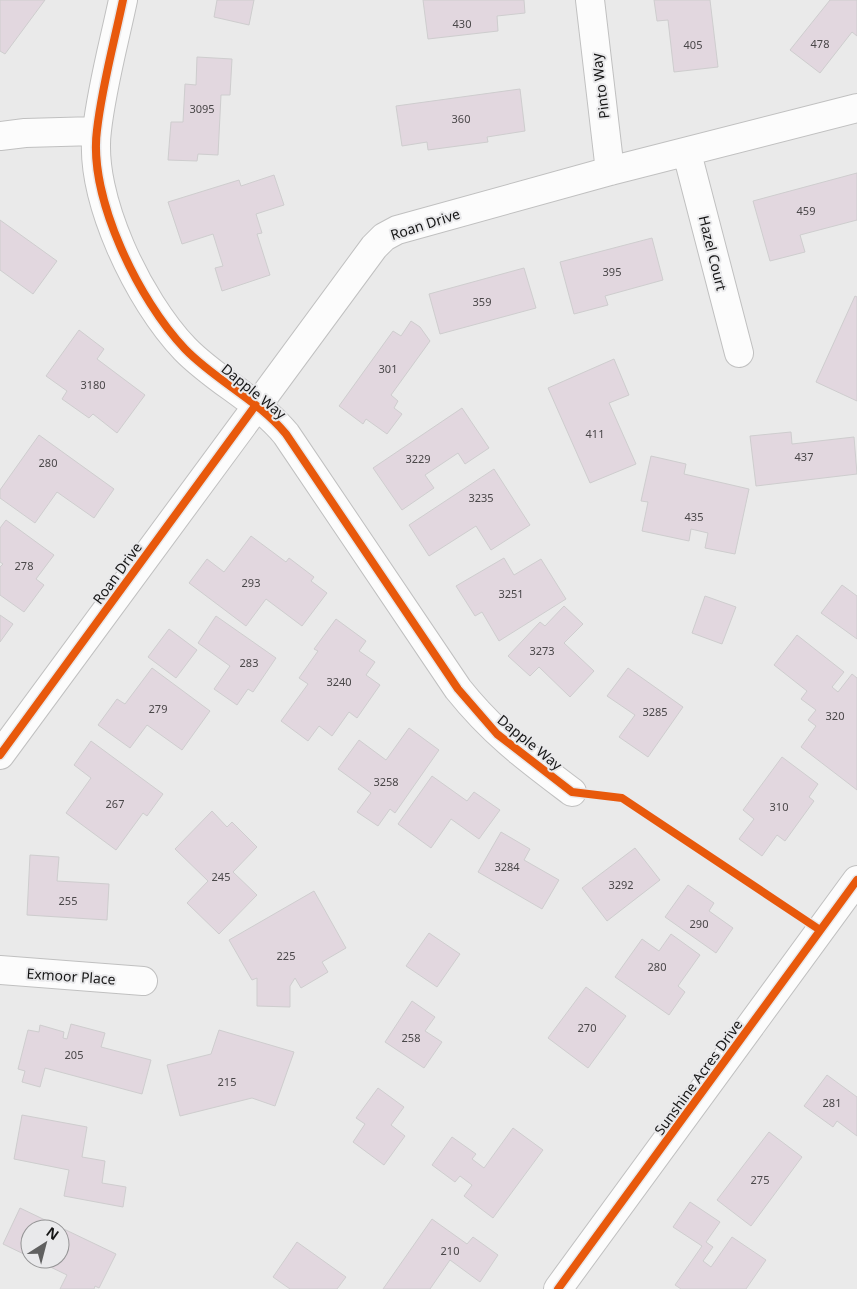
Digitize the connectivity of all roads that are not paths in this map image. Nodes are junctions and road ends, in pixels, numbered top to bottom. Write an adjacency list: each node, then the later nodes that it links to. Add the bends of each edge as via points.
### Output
1 (123, 0): 4 (street, Dapple Way)
2 (590, 0): 7 (street, Pinto Way)
3 (857, 108): 6 (street, Roan Drive)
4 (96, 131): 5 (street); 9 (street, Dapple Way, via 97,156 108,210 124,256 142,291 185,349)
5 (0, 136)
6 (687, 153): 7 (street, Roan Drive); 8 (street, Hazel Court)
7 (610, 171): 9 (street, Roan Drive, via 398,230 384,237 374,246)
8 (738, 353)
9 (256, 406): 10 (street, Roan Drive); 11 (street, Dapple Way, via 286,434 470,705 511,747)
10 (0, 755)
11 (572, 792)
12 (857, 880): 15 (street, Sunshine Acres Drive)
13 (0, 970): 14 (street, Exmoor Place)
14 (142, 981)
15 (558, 1289)

